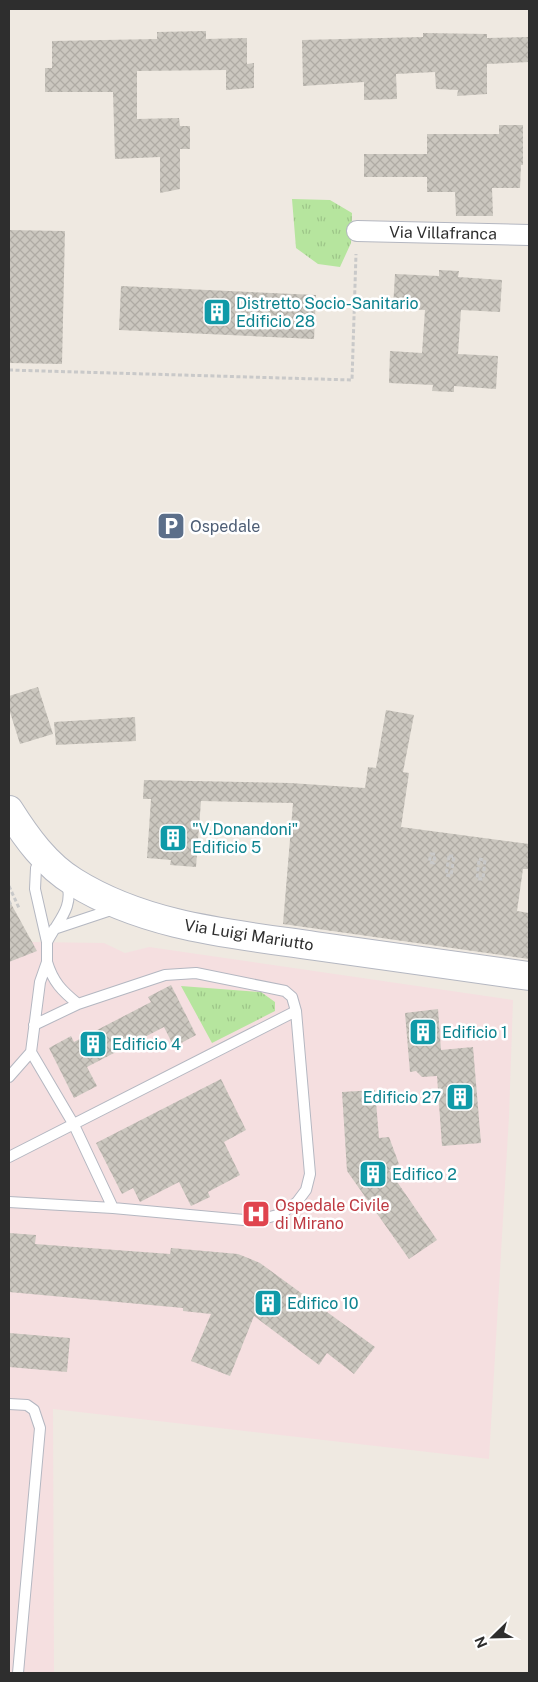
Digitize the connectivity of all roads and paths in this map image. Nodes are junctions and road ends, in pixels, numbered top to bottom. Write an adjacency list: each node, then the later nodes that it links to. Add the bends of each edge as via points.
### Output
1 (357, 231): 2 (street, Via Villafranca); 3 (path, via 352,380)
2 (529, 235)
3 (9, 370)
4 (9, 810): 5 (main road, Via Luigi Mariutto, via 22,832)
5 (43, 856): 8 (main road, Via Luigi Mariutto); 13 (lane, via 36,868 35,889)
6 (449, 856): 6 (path, via 454,856 450,876 446,875)
7 (479, 859): 7 (path, via 484,860 483,879 477,879)
8 (66, 876): 11 (main road, Via Luigi Mariutto); 12 (lane, via 70,896 68,907)
9 (9, 901): 10 (path)
10 (9, 906)
11 (123, 906): 12 (lane); 15 (main road, Via Luigi Mariutto, via 208,931)
12 (54, 929): 13 (lane)
13 (47, 942): 14 (lane)
14 (47, 962): 16 (lane, via 59,989); 18 (lane, via 40,982)
15 (529, 976)
16 (78, 1004): 17 (lane, via 165,975 196,973 278,988 292,997); 18 (lane)
17 (296, 1011): 21 (lane); 24 (lane, via 310,1174 306,1190 297,1202 281,1214 255,1221)
18 (34, 1025): 19 (lane)
19 (31, 1052): 20 (lane); 21 (lane)
20 (9, 1076)
21 (74, 1124): 22 (lane); 24 (lane)
22 (9, 1157)
23 (9, 1202): 24 (lane)
24 (113, 1208)
25 (9, 1404): 26 (lane, via 27,1405 34,1410 40,1428)
26 (18, 1673)

